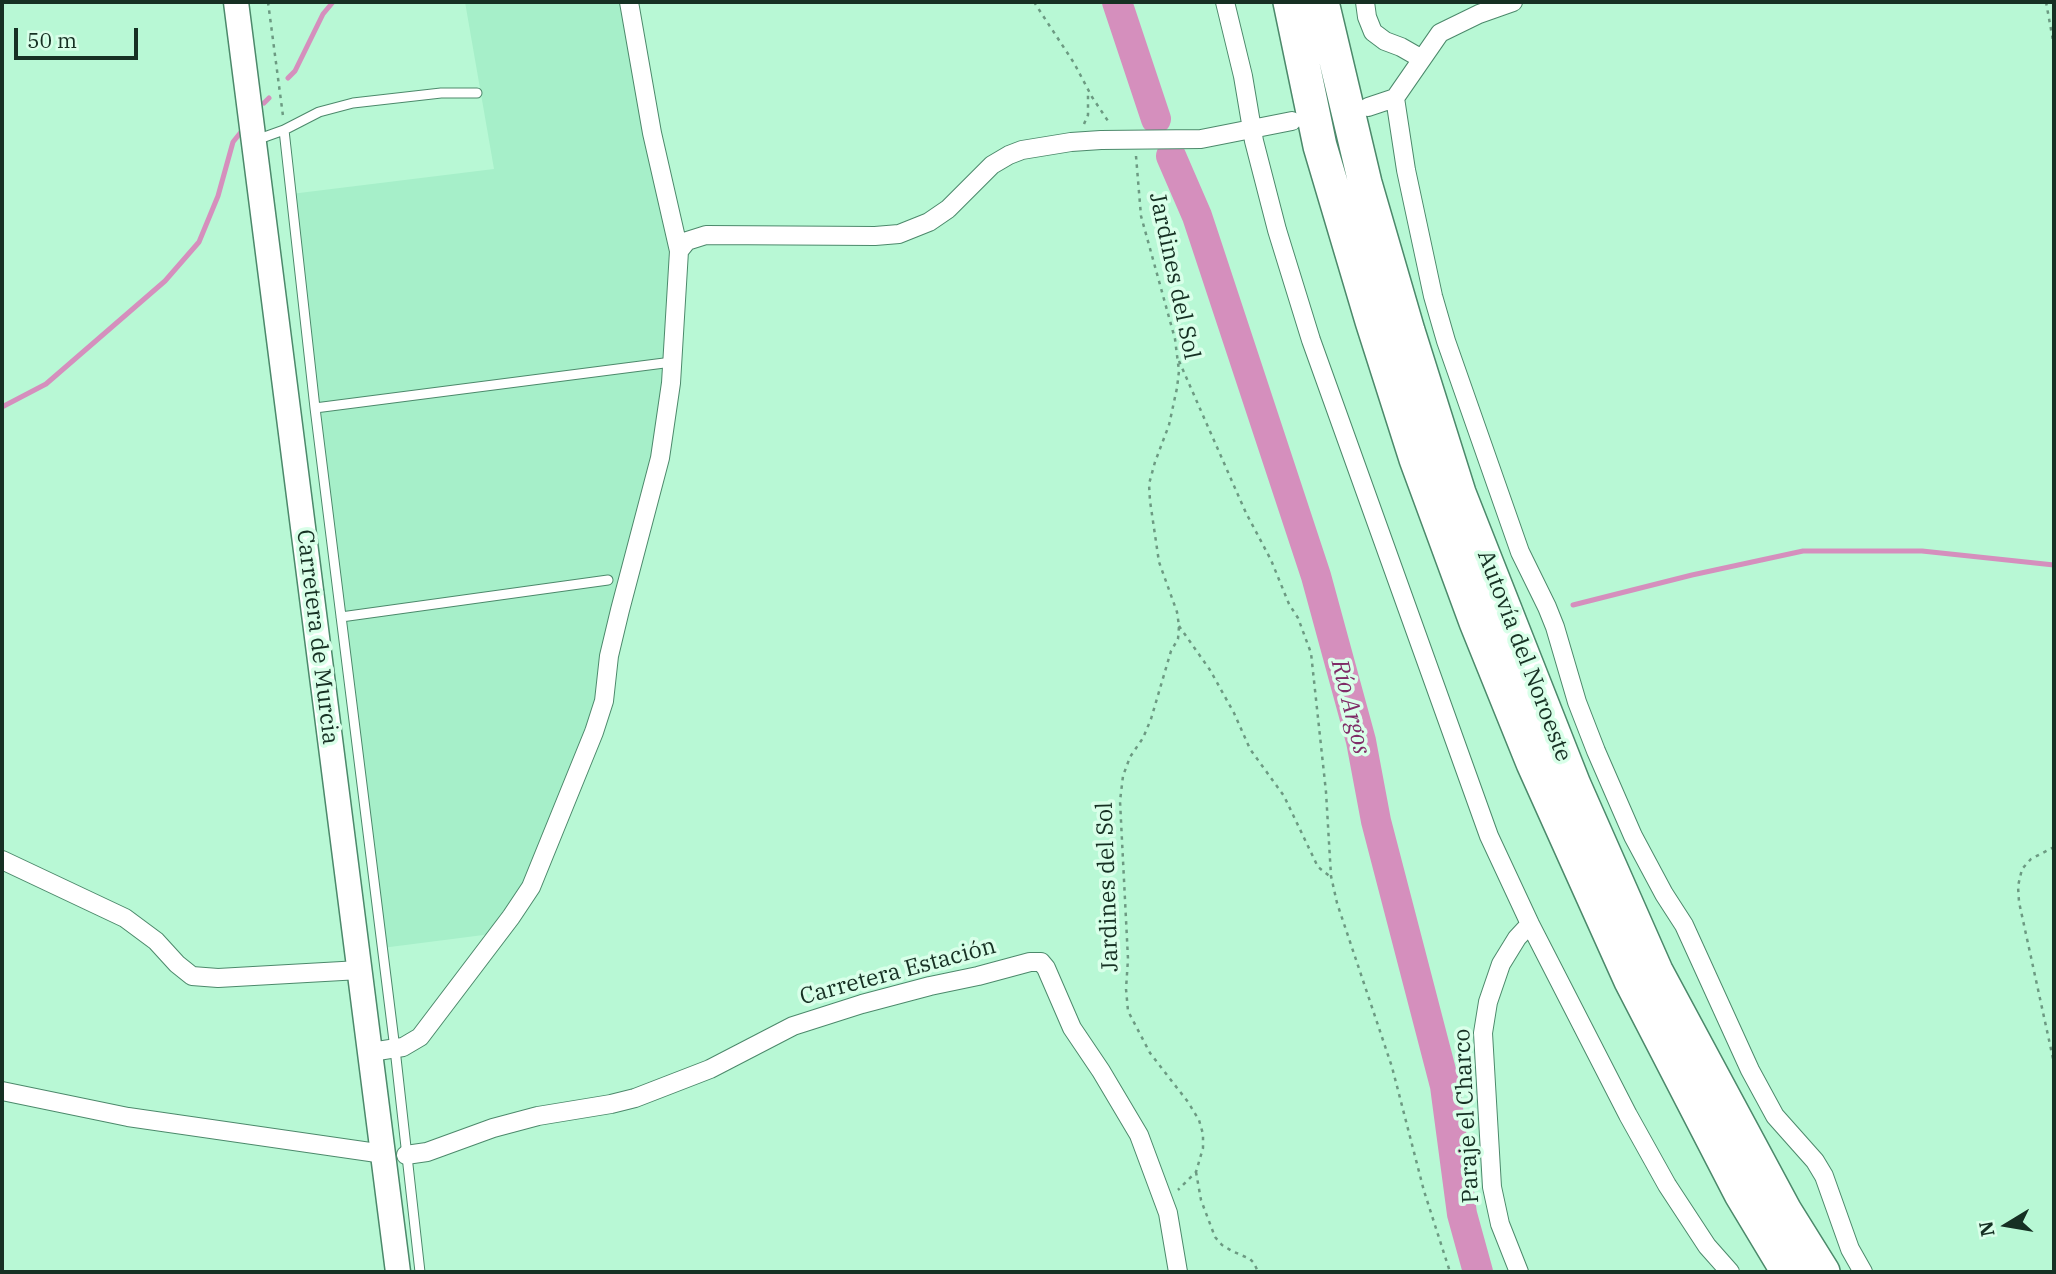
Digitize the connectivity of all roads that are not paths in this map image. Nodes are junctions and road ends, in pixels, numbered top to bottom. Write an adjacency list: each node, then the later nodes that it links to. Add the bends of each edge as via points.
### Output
1 (236, 2): 15 (main road, Carretera de Murcia)
2 (629, 2): 16 (street)
3 (1225, 2): 13 (street)
4 (1290, 2): 32 (highway, Autovía del Noroeste, via 1320,146 1372,321 1476,622 1631,981 1741,1194)
5 (1322, 2): 33 (highway, Autovía del Noroeste, via 1365,183 1447,455 1569,772 1656,971 1785,1211)
6 (1365, 2): 8 (street, via 1373,32)
7 (1513, 2): 8 (street, via 1440,33)
8 (1422, 59): 10 (street)
9 (477, 93): 14 (lane, via 353,103 319,112)
10 (1395, 98): 11 (street); 34 (street, via 1411,197 1446,341 1512,531 1555,627 1596,751 1633,836 1684,925 1775,1116 1824,1176)
11 (1368, 107)
12 (1292, 121): 13 (street)
13 (1252, 129): 16 (street, via 1201,139 1067,142 1032,148 992,165 948,209 899,234 706,235 687,241); 22 (street, via 1311,340 1489,836)
14 (284, 130): 15 (lane); 18 (lane)
15 (254, 141): 23 (main road, Carretera de Murcia)
16 (679, 251): 17 (street)
17 (672, 362): 18 (lane); 24 (street, via 660,458 609,656 604,701 531,887 430,1026 413,1043)
18 (315, 408): 20 (lane)
19 (608, 580): 20 (lane)
20 (341, 617): 24 (lane)
21 (2, 860): 23 (street, via 125,918 192,976)
22 (1530, 924): 30 (street, Paraje el Charco, via 1501,964 1483,1033 1492,1187 1500,1224); 31 (street, via 1661,1173 1707,1246)
23 (360, 970): 24 (main road, Carretera de Murcia)
24 (383, 1051): 26 (main road, Carretera de Murcia)
25 (2, 1091): 26 (street, via 128,1116)
26 (395, 1154): 27 (main road, Carretera de Murcia); 28 (lane); 29 (street, Carretera Estación, via 427,1152 538,1116 635,1098 720,1064 793,1026 884,997 1036,961 1046,968 1072,1028 1134,1126 1164,1203)
27 (398, 1272)
28 (420, 1272)
29 (1178, 1272)
30 (1519, 1272)
31 (1730, 1272)
32 (1788, 1272)
33 (1823, 1272)
34 (1863, 1272)

